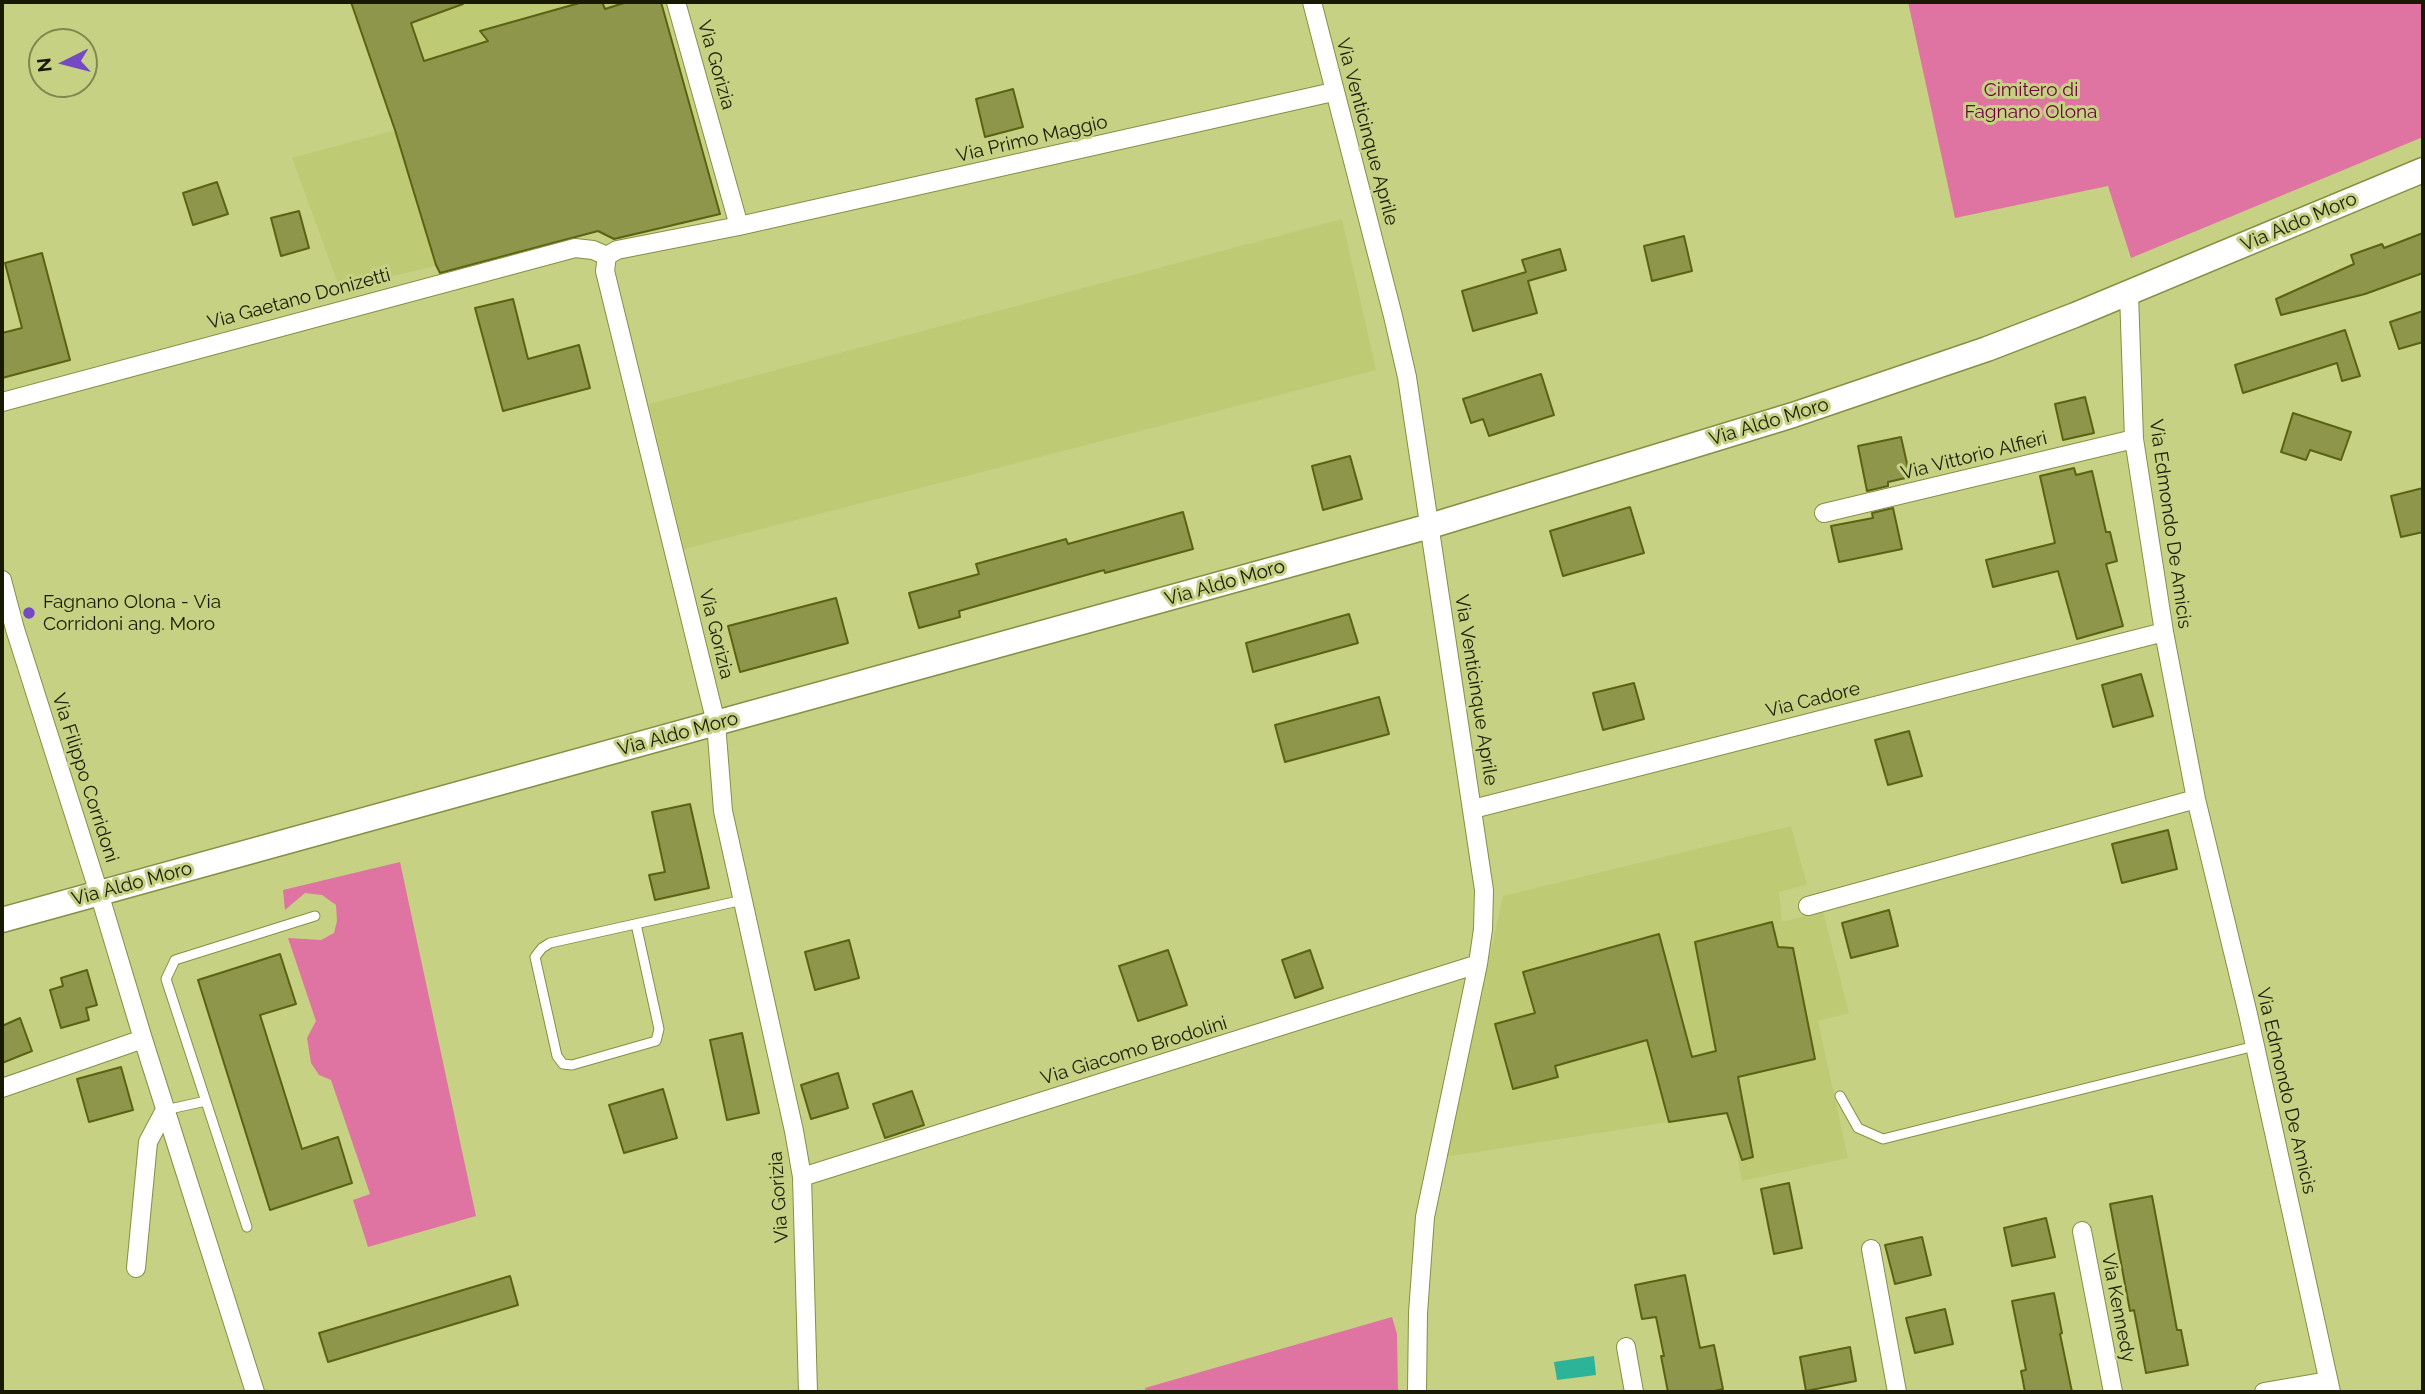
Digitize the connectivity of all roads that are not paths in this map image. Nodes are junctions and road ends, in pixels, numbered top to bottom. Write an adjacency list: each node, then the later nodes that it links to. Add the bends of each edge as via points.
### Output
1 (676, 2): 5 (street, Via Gorizia)
2 (1312, 2): 3 (street, Via Venticinque Aprile)
3 (1333, 92): 5 (street, Via Primo Maggio); 11 (street, Via Venticinque Aprile, via 1393,316)
4 (2423, 170): 7 (main road, Via Aldo Moro)
5 (739, 226): 6 (street, via 617,250)
6 (607, 256): 8 (street, Via Gaetano Donizetti, via 575,248); 14 (street, Via Gorizia, via 604,271)
7 (2129, 294): 9 (street, Via Edmondo De Amicis); 11 (main road, Via Aldo Moro, via 1865,392)
8 (2, 402)
9 (2134, 439): 10 (street, Via Vittorio Alfieri); 13 (street, Via Edmondo De Amicis)
10 (1824, 513)
11 (1430, 526): 14 (main road, Via Aldo Moro); 16 (street, Via Venticinque Aprile)
12 (2, 580): 17 (street, Via Filippo Corridoni)
13 (2164, 632): 15 (street, Via Edmondo De Amicis); 16 (street, Via Cadore)
14 (716, 723): 17 (main road, Via Aldo Moro); 18 (street, Via Gorizia, via 723,811)
15 (2196, 799): 19 (street); 25 (street, Via Edmondo De Amicis)
16 (1473, 809): 23 (street, Via Venticinque Aprile, via 1484,890)
17 (99, 893): 21 (main road, Via Aldo Moro); 24 (street, Via Filippo Corridoni)
18 (743, 900): 22 (lane); 30 (street, Via Gorizia)
19 (1808, 906)
20 (314, 916): 28 (lane, via 175,960 166,979)
21 (2, 920)
22 (636, 924): 22 (lane, via 550,943 535,957 557,1056 563,1064 656,1041 659,1030)
23 (1478, 964): 30 (street, Via Giacomo Brodolini); 39 (street, Via Venticinque Aprile, via 1425,1217)
24 (143, 1039): 26 (street); 29 (street, Via Filippo Corridoni)
25 (2255, 1046): 27 (lane, via 1883,1139 1858,1128); 36 (street, Via Edmondo De Amicis)
26 (2, 1088)
27 (1840, 1096)
28 (206, 1101): 29 (lane); 31 (lane)
29 (165, 1110): 34 (street, via 148,1142); 37 (street, Via Filippo Corridoni)
30 (802, 1177): 38 (street, Via Gorizia)
31 (247, 1227)
32 (2082, 1231): 42 (street, Via Kennedy)
33 (1871, 1249): 41 (street)
34 (136, 1268)
35 (1626, 1348): 40 (street)
36 (2330, 1387): 43 (street)
37 (255, 1392)
38 (807, 1392)
39 (1417, 1392)
40 (1634, 1392)
41 (1897, 1392)
42 (2113, 1392)
43 (2264, 1392)

